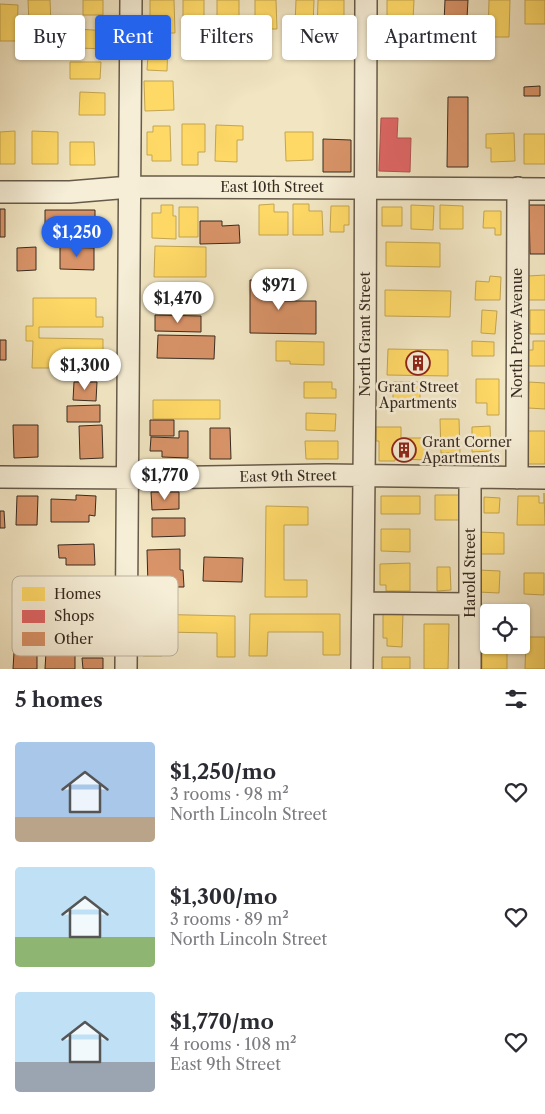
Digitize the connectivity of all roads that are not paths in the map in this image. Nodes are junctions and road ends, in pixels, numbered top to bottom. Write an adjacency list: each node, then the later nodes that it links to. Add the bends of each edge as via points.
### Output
1 (131, 0): 3 (street)
2 (366, 0): 5 (street, North Grant Street)
3 (130, 187): 5 (street, East 10th Street); 7 (street, East 10th Street, via 70,192); 11 (street)
4 (518, 188): 5 (street, East 10th Street); 6 (street, East 10th Street); 12 (street, North Prow Avenue)
5 (366, 189): 8 (street, North Grant Street)
6 (545, 189)
7 (0, 192)
8 (364, 475): 10 (street, East 9th Street); 11 (street, East 9th Street); 15 (street, North Grant Street)
9 (0, 477): 11 (street, East 9th Street)
10 (470, 477): 12 (street, East 9th Street); 16 (street, Harold Street)
11 (128, 478): 14 (street)
12 (517, 478): 13 (street, East 9th Street)
13 (545, 478)
14 (127, 576)
15 (363, 603): 16 (street); 19 (street, North Grant Street)
16 (470, 604): 20 (street, Harold Street)
17 (126, 656): 18 (street)
18 (126, 669)
19 (362, 669)
20 (470, 669)

